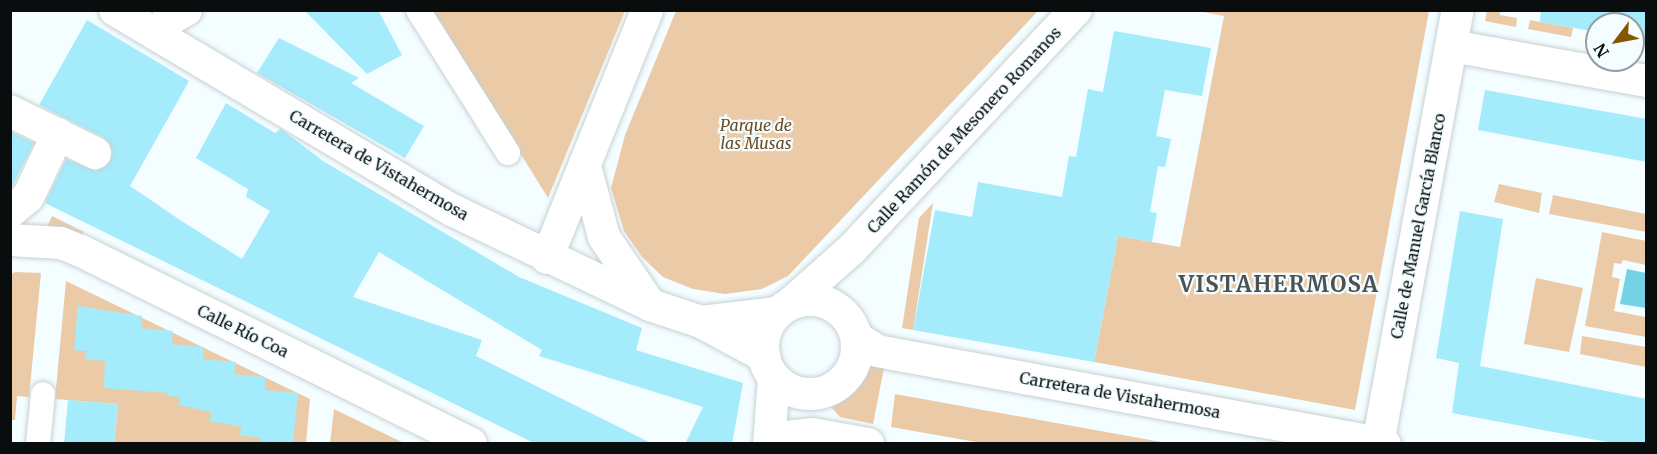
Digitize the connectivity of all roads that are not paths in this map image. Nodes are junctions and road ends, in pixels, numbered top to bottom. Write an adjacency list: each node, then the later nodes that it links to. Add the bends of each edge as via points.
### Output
1 (115, 10): 7 (street, Carretera de Vistahermosa)
2 (186, 10): 7 (street, via 167,21)
3 (418, 10): 13 (street)
4 (647, 10): 14 (street)
5 (1076, 10): 17 (street, Calle Ramón de Mesonero Romanos)
6 (1458, 10): 8 (street, Calle de Manuel García Blanco)
7 (157, 35): 18 (street, Carretera de Vistahermosa, via 452,210)
8 (1452, 46): 9 (street); 29 (street, Calle de Manuel García Blanco)
9 (1647, 81)
10 (10, 111): 11 (street)
11 (58, 134): 12 (street); 15 (street, via 28,197)
12 (95, 153)
13 (508, 153)
14 (585, 166): 18 (street); 19 (street, via 604,237)
15 (10, 212)
16 (10, 240): 31 (street, Calle Río Coa, via 61,243 81,251)
17 (851, 250): 20 (street, Calle Ramón de Mesonero Romanos); 21 (street, Calle Ramón de Mesonero Romanos, via 841,282)
18 (547, 258): 19 (street, Carretera de Vistahermosa)
19 (651, 305): 22 (street, Carretera de Vistahermosa)
20 (783, 308): 21 (street, via 807,299 825,301); 22 (street, Carretera de Vistahermosa); 24 (street, via 765,333)
21 (840, 310): 23 (street)
22 (701, 322): 24 (street, Carretera de Vistahermosa)
23 (857, 338): 26 (street, via 852,370 827,392); 29 (street, Carretera de Vistahermosa, via 878,351)
24 (769, 367): 26 (street); 27 (street)
25 (43, 394): 30 (street)
26 (808, 394): 27 (street); 28 (street, via 833,422)
27 (773, 442): 28 (street, via 812,434)
28 (863, 443)
29 (1380, 443)
30 (38, 444)
31 (471, 444)

